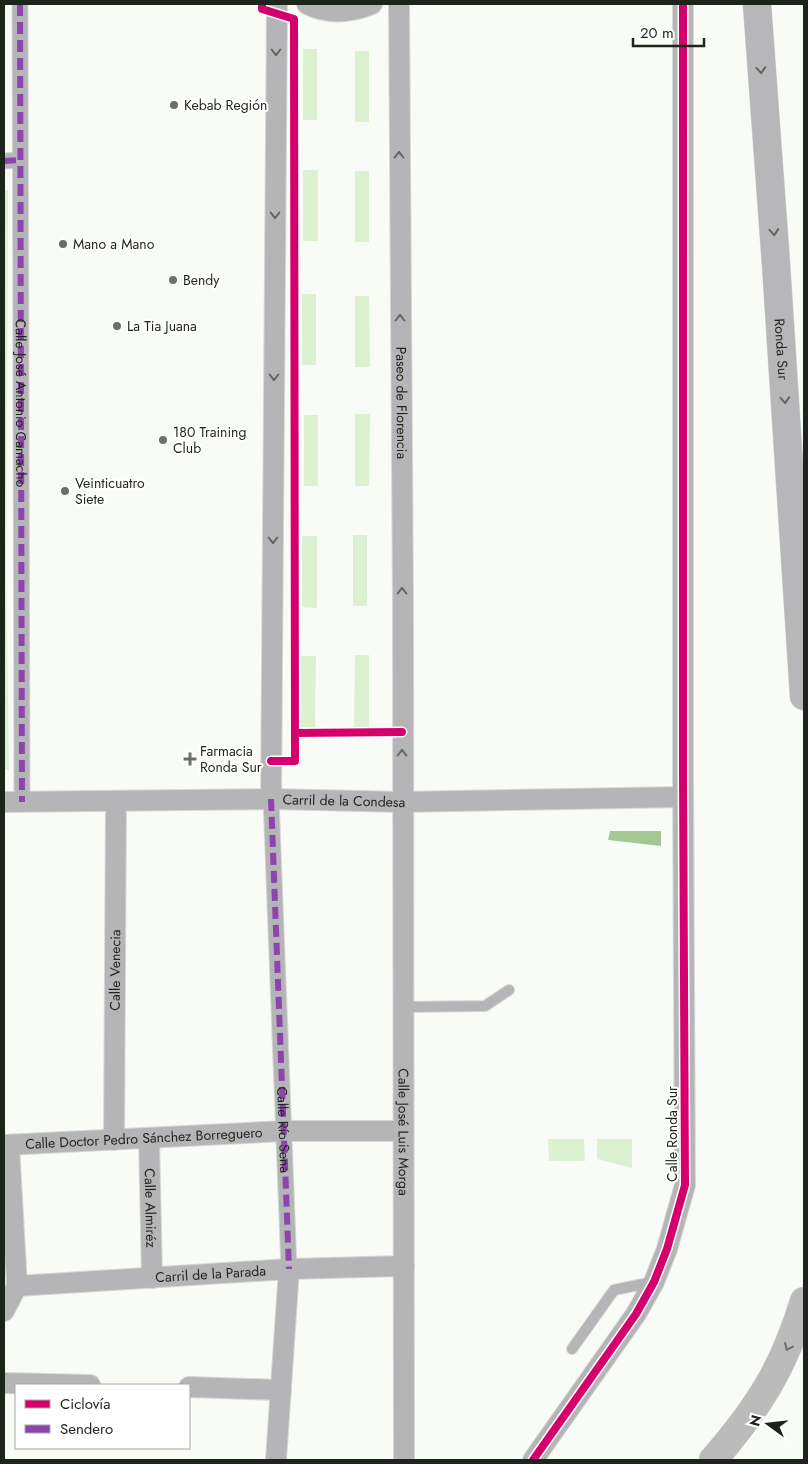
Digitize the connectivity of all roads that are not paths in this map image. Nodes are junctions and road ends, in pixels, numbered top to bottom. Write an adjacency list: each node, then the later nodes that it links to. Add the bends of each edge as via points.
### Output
1 (20, 4): 8 (street, Calle José Antonio Camacho)
2 (277, 4): 12 (street, one-way to 12)
3 (306, 4): 4 (street, via 345,12)
4 (372, 4)
5 (399, 4): 15 (street, Paseo de Florencia, one-way to 5)
6 (683, 4): 11 (street, Calle Ronda Sur)
7 (756, 4): 10 (main road, Ronda Sur, one-way to 10)
8 (20, 160): 9 (street); 14 (street, Calle José Antonio Camacho)
9 (4, 161)
10 (804, 696)
11 (683, 797): 15 (street, Carril de la Condesa); 26 (street, Calle Ronda Sur, via 685,1185 668,1249)
12 (271, 799): 13 (street, Carril de la Condesa); 15 (street, Carril de la Condesa); 18 (street, Calle Río Sena)
13 (116, 801): 14 (street, Carril de la Condesa); 21 (street, Calle Venecia)
14 (13, 802)
15 (402, 802): 17 (street, Calle José Luis Morga)
16 (509, 990): 17 (lane, via 486,1006)
17 (403, 1007): 19 (street, Calle José Luis Morga)
18 (284, 1131): 19 (street, Calle Doctor Pedro Sánchez Borreguero); 20 (street, Calle Doctor Pedro Sánchez Borreguero); 24 (street, Calle Río Sena)
19 (403, 1131): 23 (street, Calle José Luis Morga)
20 (149, 1138): 21 (street, Calle Doctor Pedro Sánchez Borreguero); 25 (street, Calle Almiréz)
21 (114, 1140): 22 (street, Calle Doctor Pedro Sánchez Borreguero)
22 (6, 1145): 27 (street)
23 (404, 1266): 24 (street, Carril de la Parada); 36 (street, Calle José Luis Morga)
24 (289, 1269): 25 (street, Carril de la Parada); 34 (street, Calle Río Sena)
25 (152, 1278): 27 (street, Carril de la Parada)
26 (654, 1282): 30 (lane, via 614,1290); 37 (street, Calle Ronda Sur, via 636,1314)
27 (17, 1286): 29 (street)
28 (804, 1301): 38 (highway, one-way to 38, via 776,1375 756,1407)
29 (4, 1311)
30 (572, 1349)
31 (4, 1383): 32 (street)
32 (47, 1384)
33 (190, 1388): 34 (street)
34 (281, 1390): 35 (street, Calle Río Sena)
35 (276, 1460)
36 (404, 1460)
37 (533, 1460)
38 (713, 1460)

